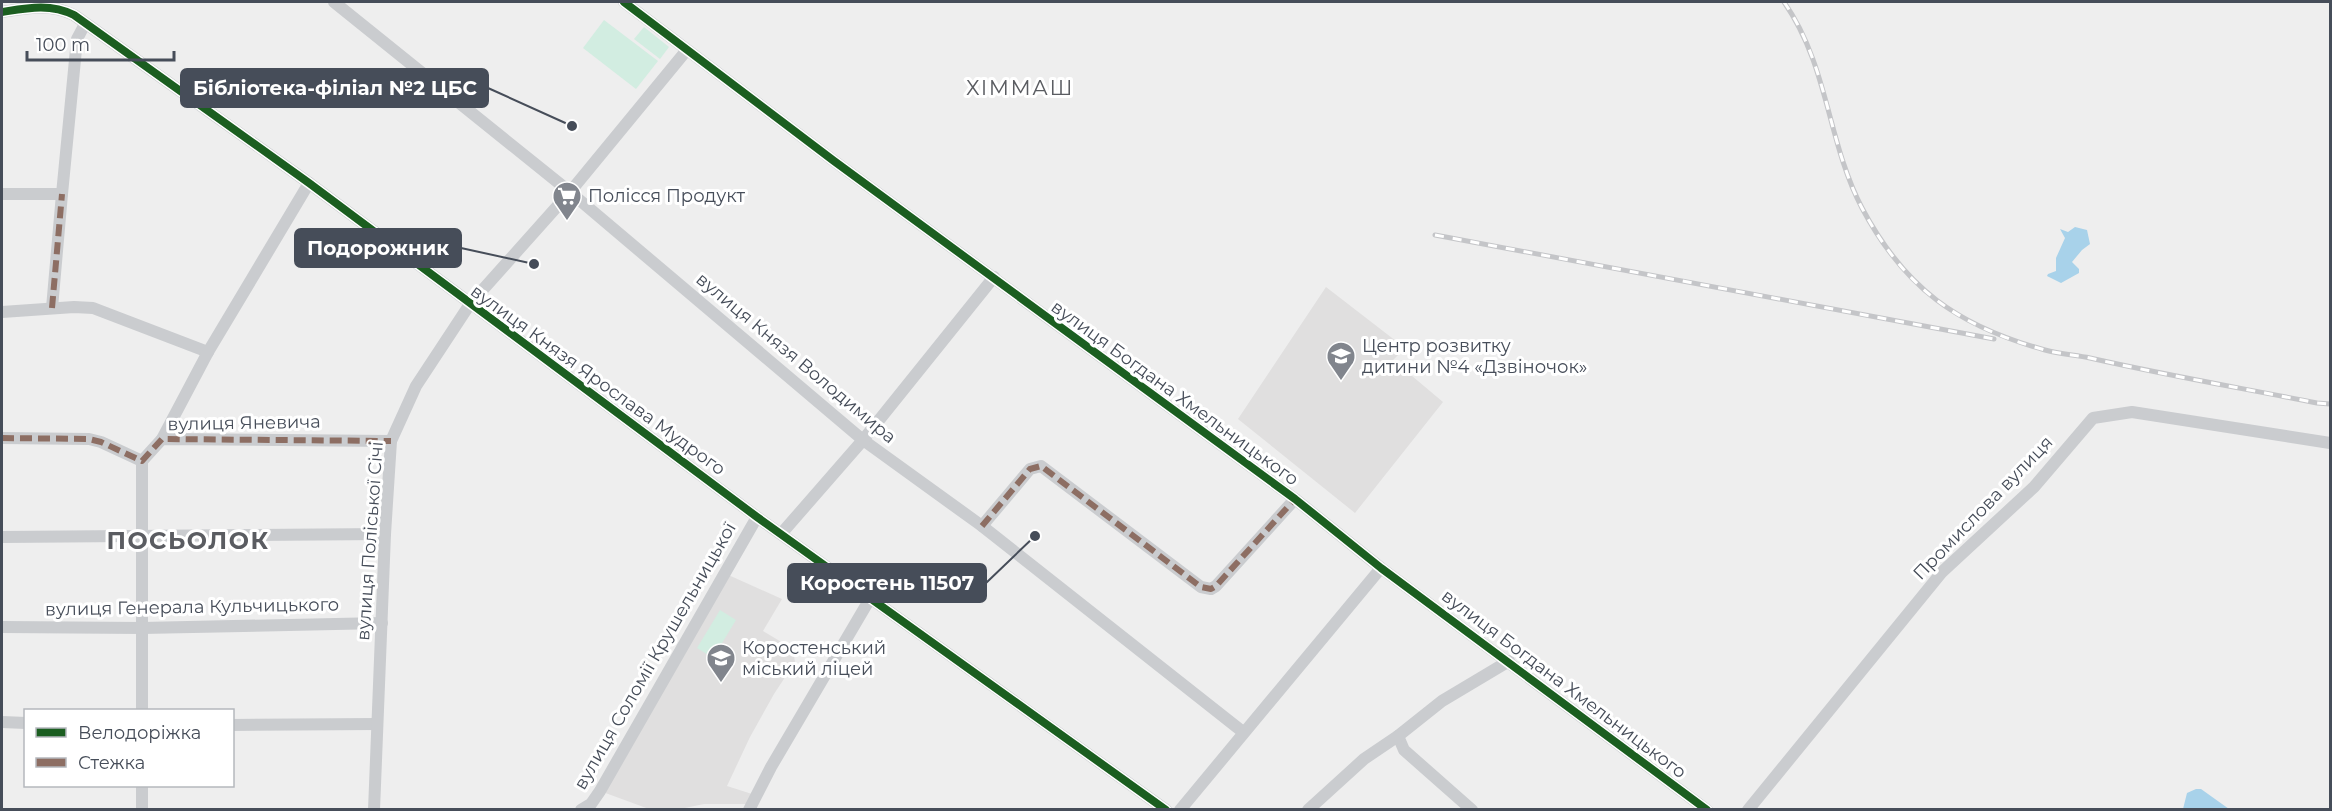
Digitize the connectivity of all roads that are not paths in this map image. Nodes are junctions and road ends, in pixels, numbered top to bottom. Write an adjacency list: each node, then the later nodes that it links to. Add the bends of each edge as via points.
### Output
1 (334, 2): 7 (street, вулиця Князя Володимира)
2 (624, 2): 5 (street, вулиця Богдана Хмельницького)
3 (2, 12): 4 (street, вулиця Князя Ярослава Мудрого, via 52,8 64,10)
4 (85, 24): 6 (street, вулиця Князя Ярослава Мудрого); 9 (street, via 78,39)
5 (686, 51): 7 (street, вулиця Поліської Січі); 10 (street, вулиця Богдана Хмельницького)
6 (309, 183): 11 (street, вулиця Князя Ярослава Мудрого); 14 (street)
7 (570, 192): 11 (street, вулиця Поліської Січі); 17 (street, вулиця Князя Володимира)
8 (2, 194): 9 (street)
9 (62, 194): 12 (street)
10 (994, 277): 17 (street); 21 (street, вулиця Богдана Хмельницького)
11 (470, 304): 18 (street, вулиця Поліської Січі, via 416,386); 22 (street, вулиця Князя Ярослава Мудрого)
12 (52, 308): 13 (street); 14 (street, via 93,308)
13 (2, 312)
14 (208, 352): 16 (street)
15 (2, 438): 20 (street, via 89,439)
16 (162, 439): 18 (street, вулиця Яневича); 20 (street, вулиця Яневича)
17 (863, 440): 23 (street, вулиця Князя Володимира); 25 (street)
18 (391, 441): 24 (street, вулиця Поліської Січі)
19 (2331, 443): 51 (street, Промислова вулиця, via 2132,412 2093,418 2034,487 1942,572)
20 (142, 461): 26 (street)
21 (1295, 500): 23 (street, via 1211,589 1201,587 1041,466 1030,469); 28 (street, вулиця Богдана Хмельницького)
22 (757, 516): 25 (street, вулиця Князя Ярослава Мудрого); 44 (street, вулиця Соломії Крушельницької, via 600,791)
23 (982, 526): 39 (street, вулиця Князя Володимира)
24 (385, 534): 26 (street); 30 (street, вулиця Поліської Січі)
25 (781, 534): 29 (street, вулиця Князя Ярослава Мудрого)
26 (141, 536): 27 (street); 32 (street)
27 (2, 537)
28 (1381, 567): 33 (street, вулиця Богдана Хмельницького); 39 (street)
29 (871, 597): 45 (street); 46 (street, вулиця Князя Ярослава Мудрого)
30 (382, 623): 32 (street, вулиця Генерала Кульчицького); 37 (street, вулиця Поліської Січі)
31 (2, 627): 32 (street, вулиця Генерала Кульчицького)
32 (142, 628): 34 (street)
33 (1509, 661): 40 (street, via 1442,701); 50 (street, вулиця Богдана Хмельницького)
34 (142, 709)
35 (2, 722): 36 (street)
36 (24, 723)
37 (377, 724): 38 (street); 43 (street, вулиця Поліської Січі)
38 (234, 725)
39 (1243, 732): 47 (street)
40 (1398, 736): 48 (street, via 1364,759); 49 (street, via 1404,750)
41 (142, 787): 42 (street)
42 (142, 810)
43 (374, 810)
44 (581, 810)
45 (749, 810)
46 (1166, 810)
47 (1180, 810)
48 (1308, 810)
49 (1472, 810)
50 (1707, 810)
51 (1748, 810)

